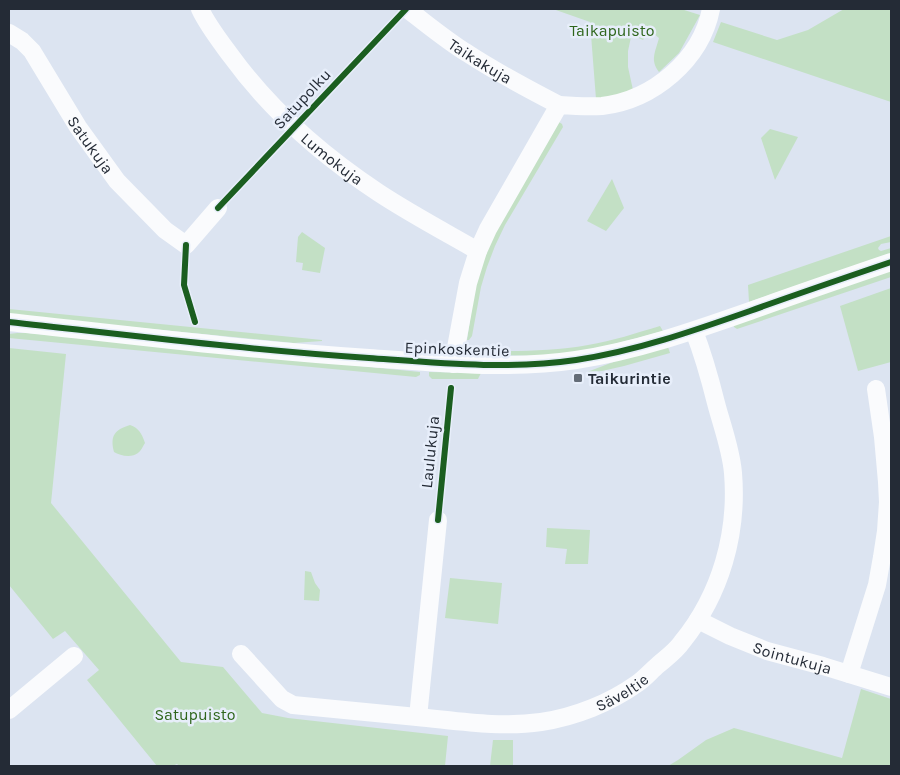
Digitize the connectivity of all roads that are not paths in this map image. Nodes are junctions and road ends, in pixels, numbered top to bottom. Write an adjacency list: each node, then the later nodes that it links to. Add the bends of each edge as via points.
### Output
1 (200, 9): 7 (street, Lumokuja, via 241,69 294,128 379,193)
2 (408, 9): 5 (street, Taikakuja, via 469,55)
3 (711, 9): 5 (street, via 705,28 689,56 678,69 652,88 625,101 603,106)
4 (9, 33): 6 (street, Satukuja, via 32,51 78,127 117,181 165,230 186,245)
5 (559, 105): 7 (street)
6 (218, 208)
7 (478, 251): 11 (street, via 468,283)
8 (891, 262): 10 (street, Epinkoskentie)
9 (9, 322): 11 (street, Epinkoskentie, via 280,351)
10 (694, 331): 11 (street, Epinkoskentie, via 638,348 577,360); 14 (street, Säveltie, via 729,452 734,490 727,552 721,573)
11 (453, 364)
12 (876, 389): 17 (street, via 887,482 886,530 877,585)
13 (438, 520): 20 (street)
14 (698, 620): 17 (street, Sointukuja, via 767,652); 20 (street, Säveltie, via 681,643 639,682 588,710 553,720 517,725)
15 (241, 654): 20 (street, Säveltie, via 282,699 293,705)
16 (74, 656): 19 (street)
17 (849, 674): 18 (street, Sointukuja)
18 (891, 687)
19 (9, 710)
20 (418, 717)

